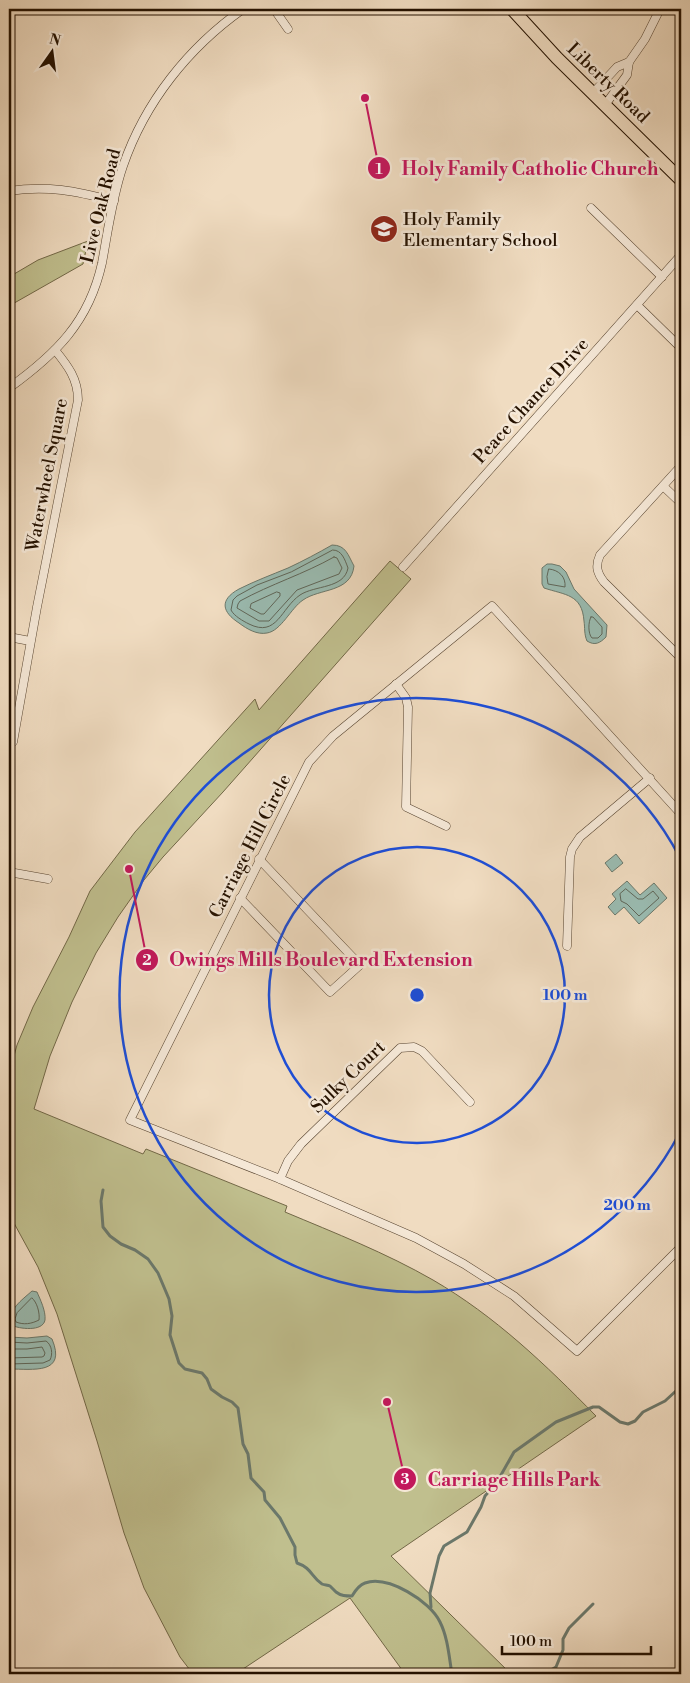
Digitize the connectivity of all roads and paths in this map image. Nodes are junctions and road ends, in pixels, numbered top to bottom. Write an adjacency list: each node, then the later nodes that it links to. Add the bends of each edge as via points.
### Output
1 (244, 9): 11 (street, Live Oak Road, via 198,47 158,96 128,150)
2 (274, 9): 5 (street)
3 (512, 9): 7 (main road, Liberty Road)
4 (660, 9): 6 (street)
5 (288, 29)
6 (629, 62): 7 (street, via 617,67); 8 (street, via 627,75)
7 (593, 93): 8 (main road, Liberty Road)
8 (605, 105): 9 (main road, Liberty Road)
9 (681, 180)
10 (9, 191): 11 (street, via 30,188 73,190)
11 (114, 201): 17 (street, Live Oak Road, via 92,297 79,322)
12 (591, 208): 14 (street)
13 (681, 255): 14 (street, Peace Chance Drive)
14 (662, 277): 15 (street, Peace Chance Drive)
15 (637, 304): 16 (street); 22 (street, Peace Chance Drive)
16 (681, 348)
17 (55, 350): 18 (street, Live Oak Road); 24 (street, Waterwheel Square, via 73,375 78,400)
18 (9, 388)
19 (681, 466): 20 (street)
20 (663, 486): 21 (street); 25 (street, via 600,556 597,569 604,582)
21 (681, 503)
22 (403, 567)
23 (9, 637): 24 (street)
24 (30, 641): 27 (street, Waterwheel Square, via 13,742)
25 (681, 658)
26 (396, 684): 28 (street, Carriage Hill Circle, via 492,606); 30 (street, via 408,707 406,807); 31 (street, Carriage Hill Circle, via 333,736 309,762)
27 (9, 741)
28 (650, 778): 29 (street, Carriage Hill Circle); 35 (street, via 580,837 572,849)
29 (681, 814)
30 (446, 826)
31 (259, 859): 34 (street, Carriage Hill Circle); 34 (street, via 360,965 330,992)
32 (9, 872): 33 (street)
33 (48, 879)
34 (240, 898): 37 (street, Carriage Hill Circle, via 130,1120)
35 (567, 946)
36 (470, 1102): 37 (street, Sulky Court, via 422,1051 407,1046 400,1048 301,1144)
37 (280, 1179): 38 (street, Carriage Hill Circle, via 408,1234 464,1264 514,1296 577,1350)
38 (681, 1247)

